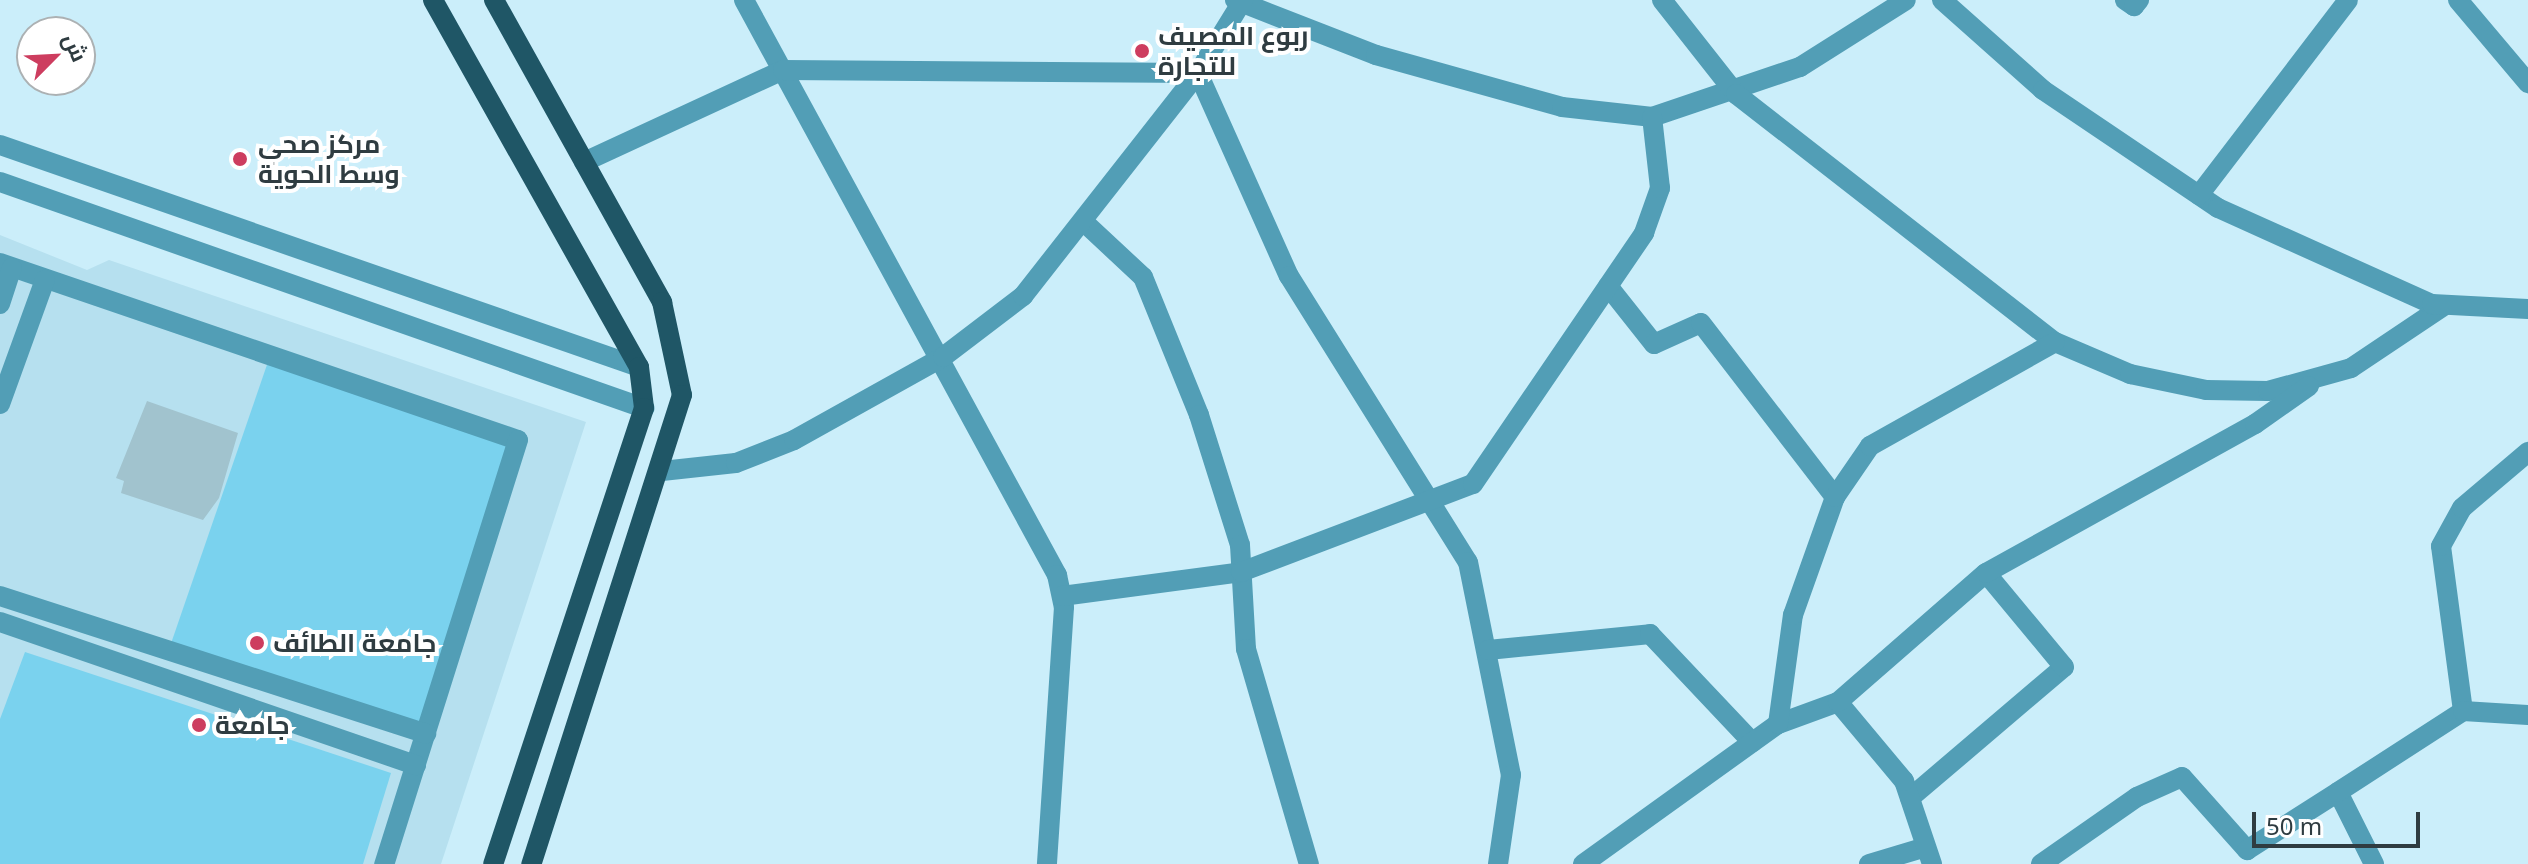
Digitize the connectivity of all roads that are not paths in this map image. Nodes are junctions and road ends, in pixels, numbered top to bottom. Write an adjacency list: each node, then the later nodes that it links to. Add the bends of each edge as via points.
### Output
1 (433, 0): 30 (main road)
2 (494, 0): 18 (main road)
3 (744, 0): 12 (street)
4 (1662, 0): 15 (street)
5 (1906, 0): 15 (street, via 1800,67)
6 (1942, 0): 20 (street, via 2043,90)
7 (2125, 0): 8 (street, via 2134,6)
8 (2139, 0)
9 (2348, 0): 20 (street)
10 (2458, 0): 14 (street)
11 (1239, 2): 13 (street); 16 (street, via 1376,55 1562,107)
12 (783, 70): 13 (street); 18 (street); 29 (street)
13 (1198, 73): 21 (street); 37 (street, via 1289,276)
14 (2528, 83)
15 (1736, 94): 16 (street); 28 (street)
16 (1652, 117): 24 (street, via 1660,188 1644,233)
17 (0, 145): 30 (street)
18 (584, 162): 35 (main road, via 662,302 678,350 682,395)
19 (0, 182): 33 (street)
20 (2199, 195): 26 (street)
21 (1085, 223): 29 (street, via 1023,296); 38 (street, via 1143,277 1199,415 1240,545)
22 (6, 265): 23 (street); 25 (street)
23 (45, 280): 32 (street); 48 (street, via 518,440)
24 (1608, 286): 36 (street, via 1654,344 1701,323); 37 (street, via 1473,484)
25 (0, 304)
26 (2445, 305): 27 (street); 31 (street, via 2351,368)
27 (2528, 309)
28 (2055, 342): 31 (street, via 2130,374 2206,390 2268,391); 36 (street, via 1870,446)
29 (943, 357): 35 (street, via 794,440 736,463); 41 (street, via 1042,536)
30 (639, 367): 33 (main road)
31 (2321, 377): 39 (street, via 2255,424)
32 (0, 404)
33 (644, 408): 55 (main road)
34 (2528, 452): 45 (street, via 2462,508 2441,546)
35 (662, 471): 57 (main road)
36 (1835, 497): 47 (street, via 1793,615)
37 (1431, 505): 38 (street); 43 (street, via 1468,562)
38 (1241, 572): 41 (street); 59 (street, via 1246,649)
39 (1986, 573): 44 (street); 52 (street, via 2064,667)
40 (0, 596): 48 (street)
41 (1062, 596): 58 (street)
42 (0, 622): 50 (street)
43 (1488, 650): 49 (street, via 1650,634); 60 (street, via 1511,775)
44 (1838, 702): 47 (street); 52 (street, via 1904,781)
45 (2463, 711): 46 (street); 51 (street)
46 (2528, 715)
47 (1778, 724): 49 (street)
48 (426, 734): 50 (street)
49 (1752, 742): 61 (street)
50 (416, 765): 56 (street)
51 (2338, 792): 53 (street); 65 (street)
52 (1910, 798): 54 (street)
53 (2247, 850): 63 (street, via 2182,777 2137,797); 64 (street)
54 (1929, 855): 62 (street)
55 (493, 863)
56 (384, 864)
57 (531, 864)
58 (1047, 864)
59 (1309, 864)
60 (1498, 864)
61 (1583, 864)
62 (1869, 864)
63 (2041, 864)
64 (2230, 864)
65 (2374, 864)

